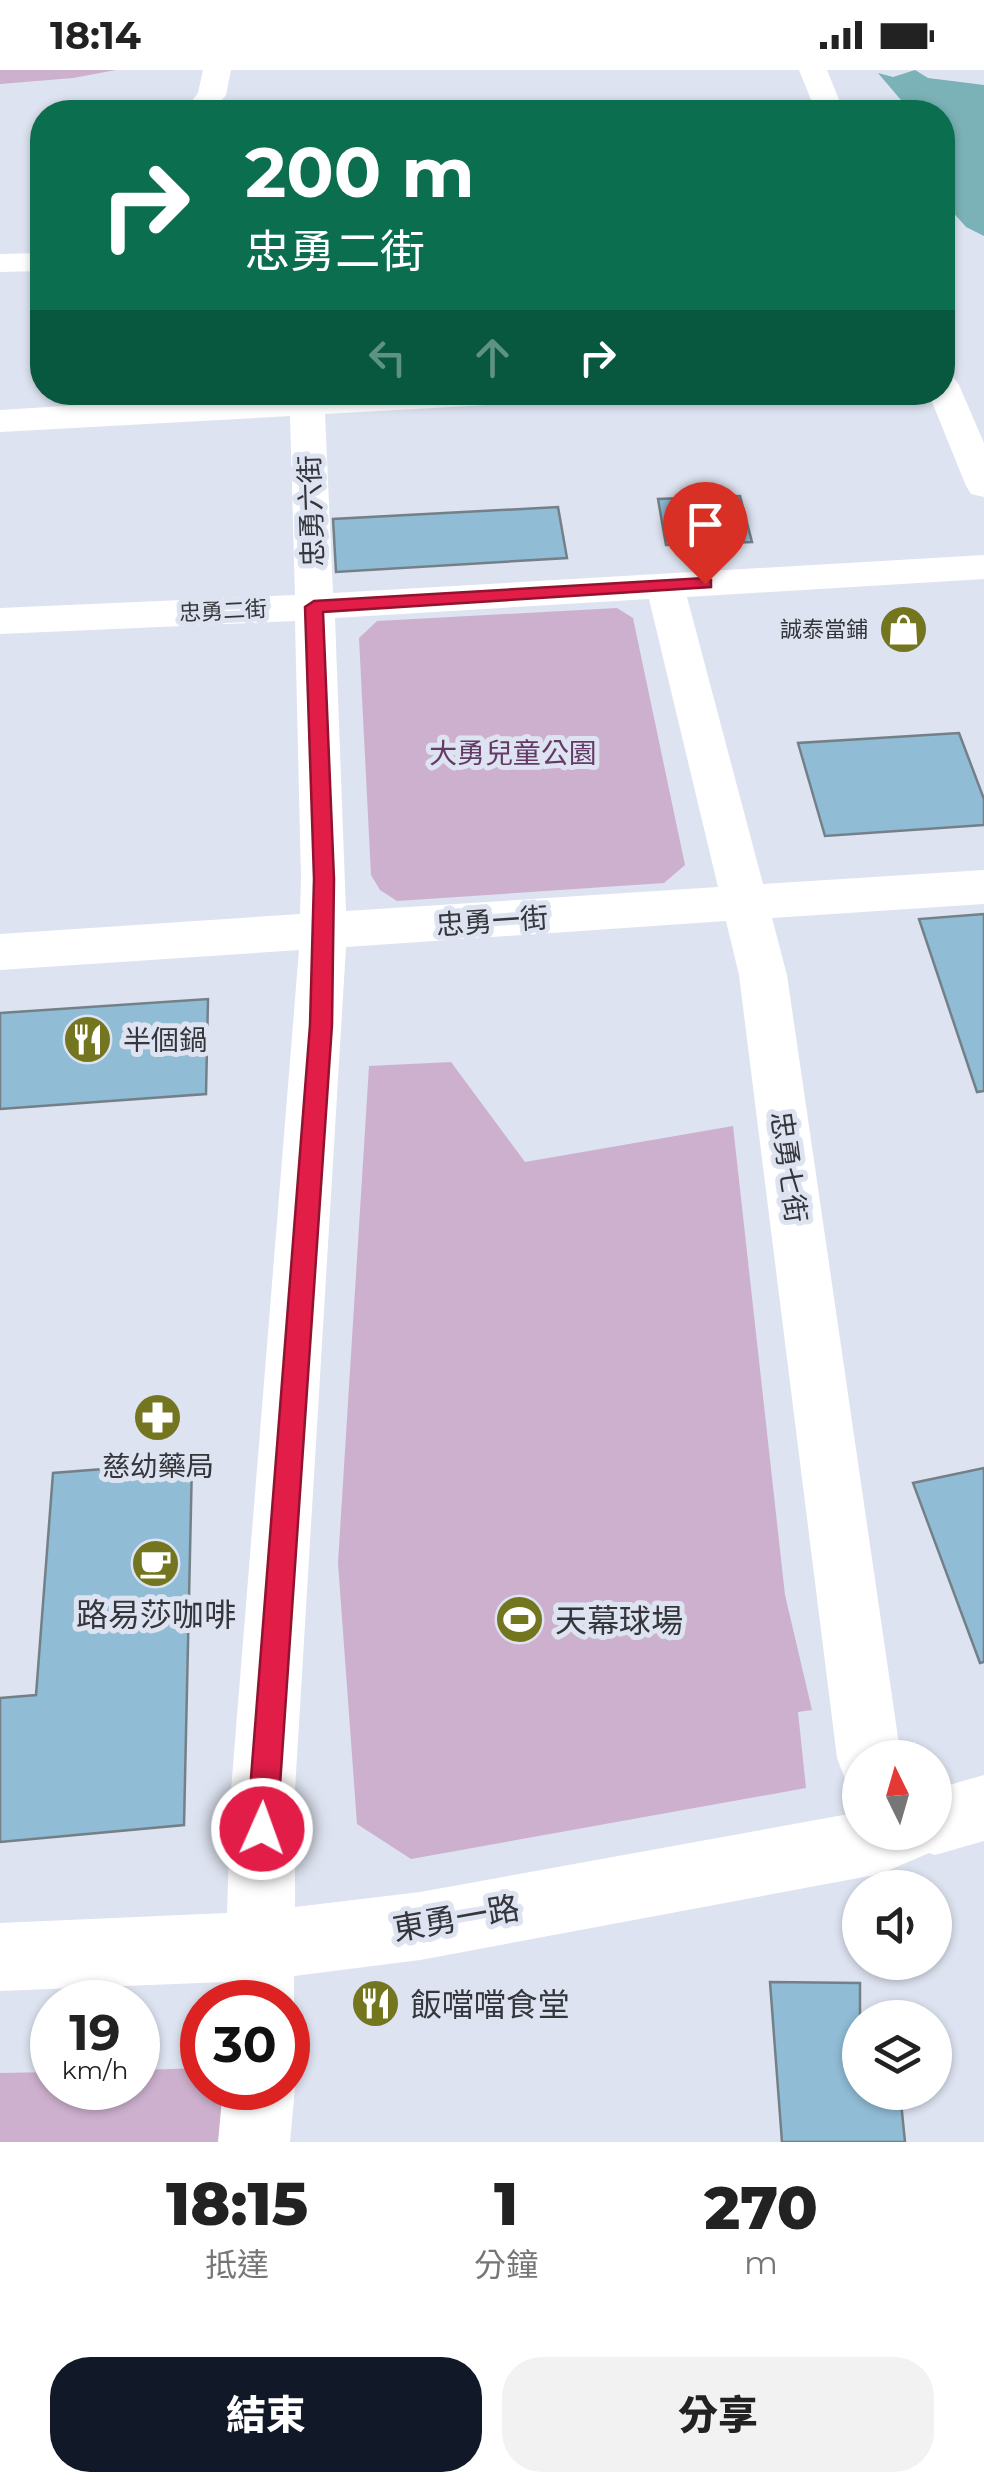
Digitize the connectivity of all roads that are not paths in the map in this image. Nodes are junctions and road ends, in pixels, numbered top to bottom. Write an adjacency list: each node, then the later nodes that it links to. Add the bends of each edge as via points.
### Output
1 (217, 70): 3 (street)
2 (813, 70): 4 (street)
3 (208, 100)
4 (825, 100)
5 (30, 263): 6 (street)
6 (0, 264)
7 (220, 405): 10 (street)
8 (308, 405): 14 (street, 忠勇六街)
9 (950, 405): 11 (street)
10 (0, 420)
11 (984, 486)
12 (984, 567): 13 (street, 忠勇二街)
13 (665, 586): 14 (street, 忠勇二街); 17 (street, 忠勇七街)
14 (314, 607): 15 (street, 忠勇二街); 18 (street, 忠勇六街)
15 (0, 621)
16 (984, 887): 17 (street, 忠勇一街)
17 (746, 904): 18 (street, 忠勇一街); 20 (street, 忠勇七街, via 763,975)
18 (323, 932): 19 (street, 忠勇一街); 25 (street, 忠勇六街, via 263,1790)
19 (0, 952)
20 (867, 1740)
21 (984, 1808): 22 (street, 東勇一路)
22 (952, 1817)
23 (842, 1843): 25 (street, 東勇一路, via 420,1926)
24 (0, 1957): 25 (street, 東勇一路)
25 (259, 1974)
26 (257, 2110): 27 (street)
27 (254, 2142)

